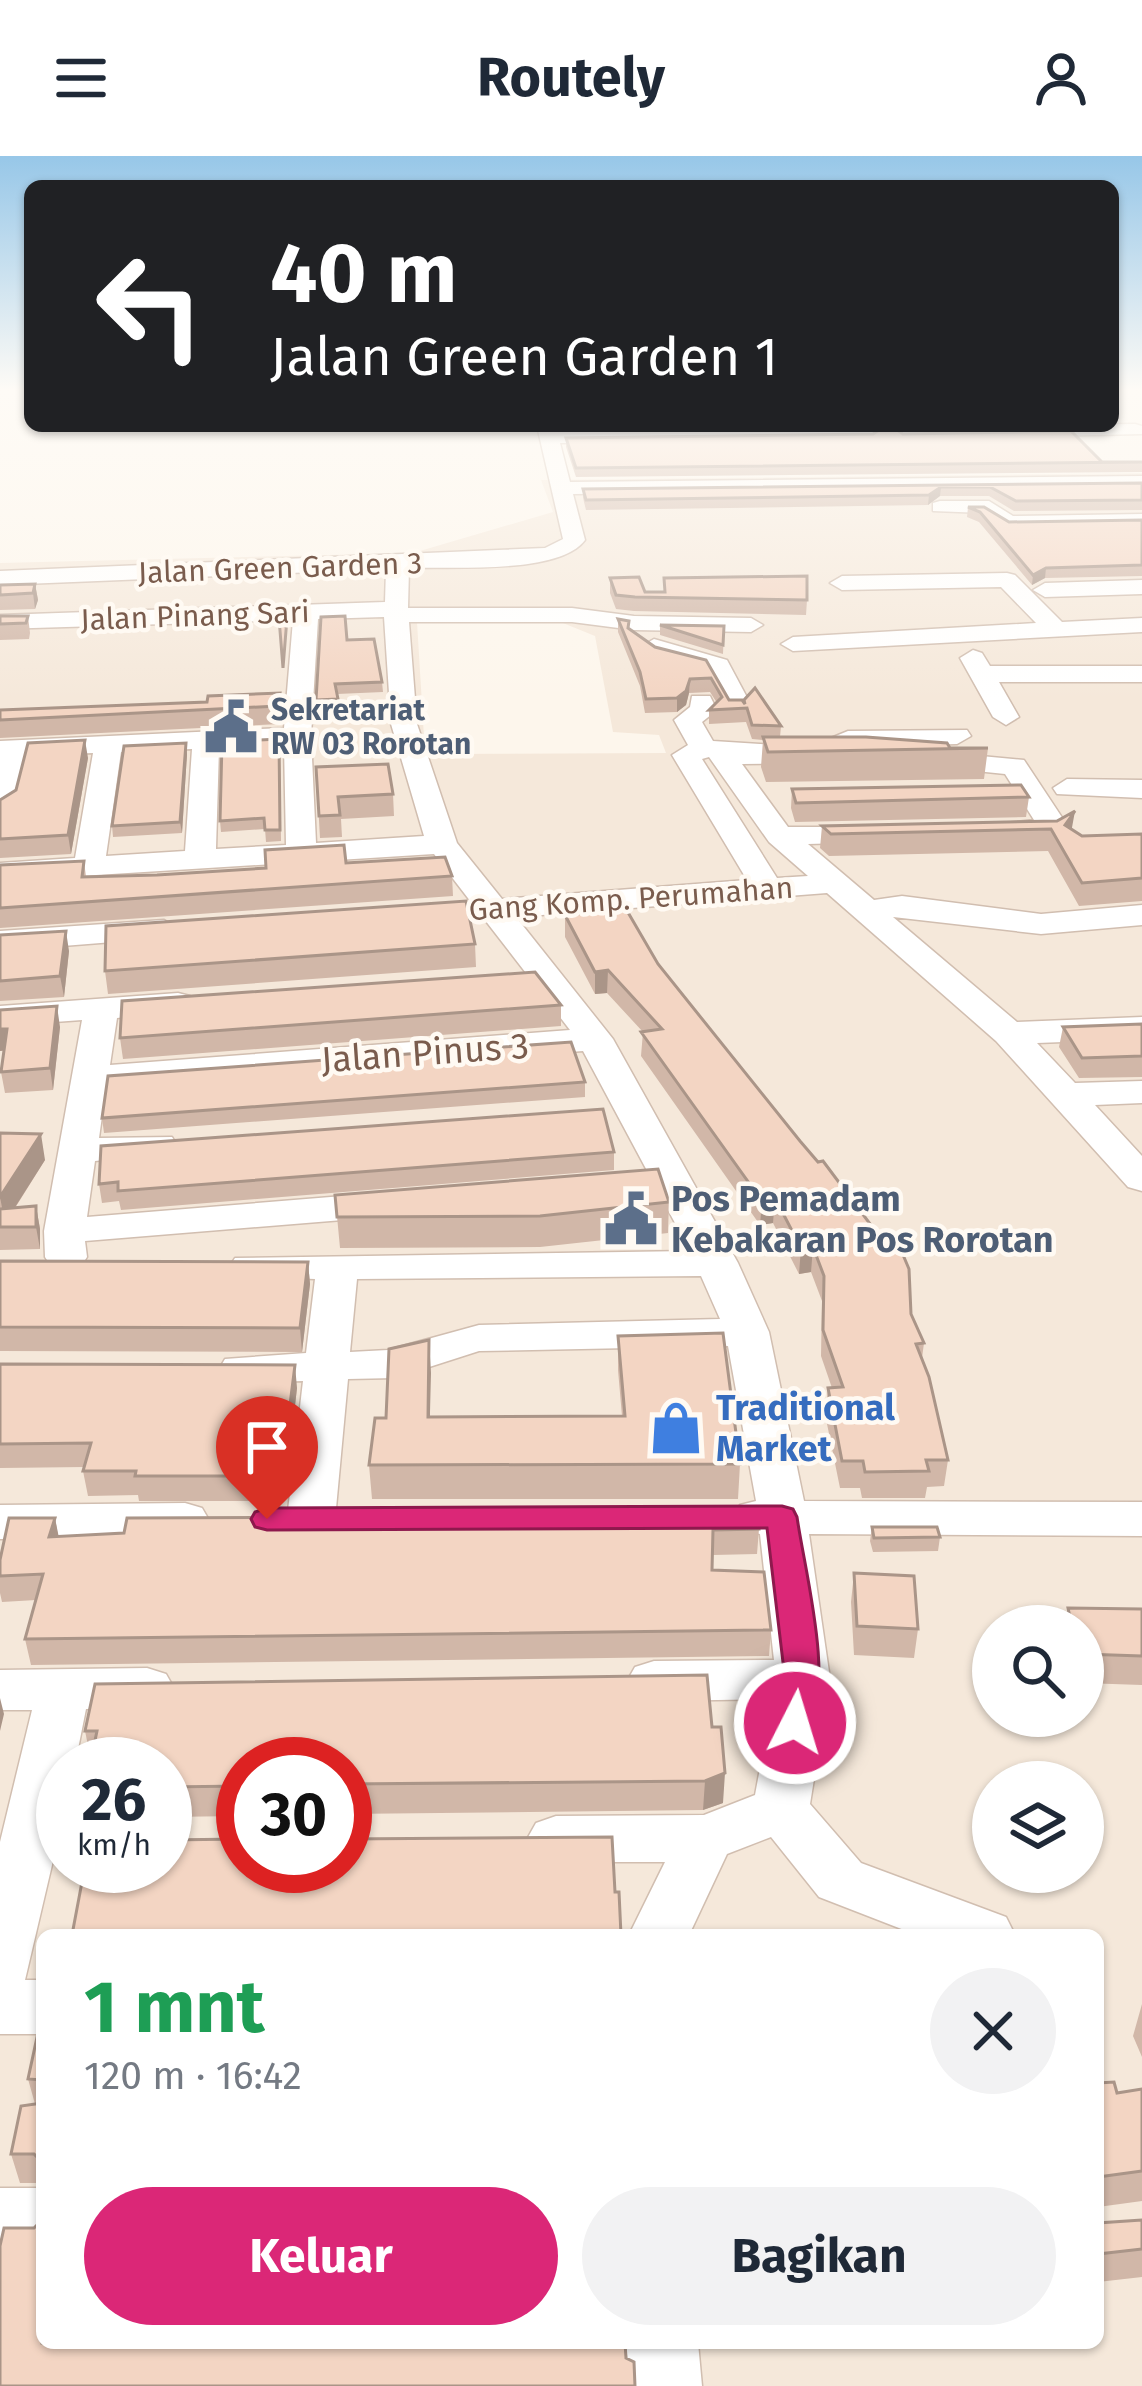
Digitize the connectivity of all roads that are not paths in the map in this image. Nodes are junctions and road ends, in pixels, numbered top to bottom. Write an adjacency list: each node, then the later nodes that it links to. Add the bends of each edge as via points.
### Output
1 (564, 492): 6 (street, Jalan Green Garden 3, via 574,539 560,551)
2 (1142, 495): 3 (street, via 991,497 984,499)
3 (989, 507): 4 (street); 5 (street, via 1008,522)
4 (779, 509)
5 (1142, 520)
6 (398, 564): 7 (street, Jalan Green Garden 3); 12 (street, Jalan Pinus 3)
7 (0, 578)
8 (842, 584): 10 (street, via 1007,580)
9 (1142, 587): 10 (street)
10 (1037, 596): 11 (street); 18 (street)
11 (852, 608)
12 (394, 611): 13 (street, Jalan Pinang Sari); 14 (street, Jalan Pinang Sari); 40 (street, Jalan Pinus 3, via 404,724)
13 (306, 612): 15 (street, Jalan Pinang Sari); 26 (street)
14 (559, 615): 16 (street, Jalan Pinang Sari); 20 (street, via 610,637)
15 (0, 622)
16 (751, 625)
17 (1142, 626): 18 (street)
18 (1056, 630): 21 (street)
19 (683, 637): 20 (street)
20 (643, 638): 24 (street, via 667,654 718,665)
21 (793, 644)
22 (1142, 674): 25 (street, via 978,666)
23 (701, 702): 31 (street, via 704,710 687,719)
24 (737, 703)
25 (1006, 717)
26 (298, 736): 28 (street); 41 (street)
27 (957, 736): 31 (street)
28 (206, 740): 29 (street); 42 (street)
29 (108, 744): 30 (street); 46 (street)
30 (7, 748): 36 (street)
31 (704, 749): 45 (street, via 686,755)
32 (1067, 788): 33 (street)
33 (1142, 789)
34 (1029, 791): 35 (street); 37 (street, via 1054,829); 39 (street, via 1010,764 722,755 764,795)
35 (960, 792)
36 (0, 807)
37 (985, 830)
38 (916, 832): 39 (street)
39 (780, 836): 44 (street)
40 (442, 844): 41 (street); 47 (street, Jalan Pinus 3)
41 (302, 853): 42 (street)
42 (200, 860): 46 (street)
43 (0, 872): 46 (street)
44 (836, 883): 45 (street, Gang Komp. Perumahan); 48 (street, Gang Komp. Perumahan)
45 (768, 889): 47 (street, Gang Komp. Perumahan)
46 (65, 895): 51 (street); 52 (street)
47 (490, 910): 49 (street, Gang Komp. Perumahan); 53 (street, Jalan Pinus 3)
48 (867, 911): 50 (street, via 902,906 1041,924); 59 (street, Gang Komp. Perumahan)
49 (445, 913)
50 (1142, 915)
51 (193, 928)
52 (0, 941)
53 (545, 977): 54 (street); 60 (street, Jalan Pinus 3)
54 (498, 980)
55 (218, 1000): 56 (street)
56 (101, 1009): 57 (street); 61 (street)
57 (0, 1016)
58 (1142, 1028): 59 (street)
59 (1009, 1033): 63 (street, Gang Komp. Perumahan)
60 (595, 1039): 61 (street, Jalan Pinus 3); 64 (street)
61 (91, 1077): 67 (street)
62 (1142, 1092): 63 (street)
63 (1063, 1095): 68 (street, Gang Komp. Perumahan)
64 (634, 1111): 65 (street); 69 (street)
65 (587, 1114)
66 (192, 1142): 67 (street)
67 (76, 1151): 72 (street)
68 (1142, 1179)
69 (673, 1182): 70 (street); 73 (street)
70 (626, 1186)
71 (439, 1201): 72 (street)
72 (65, 1248): 74 (street); 75 (street)
73 (717, 1263): 77 (street); 78 (street)
74 (134, 1265)
75 (22, 1266)
76 (202, 1266): 77 (street)
77 (337, 1268): 80 (street)
78 (747, 1332): 80 (street, via 479,1338 395,1364); 81 (street)
79 (210, 1370): 80 (street)
80 (327, 1370): 84 (street, via 293,1519)
81 (780, 1505): 82 (street); 83 (street); 85 (street)
82 (711, 1517)
83 (1142, 1519)
84 (0, 1522)
85 (802, 1679): 86 (street); 91 (street)
86 (612, 1682)
87 (207, 1688): 88 (street)
88 (64, 1689): 89 (street); 90 (street)
89 (0, 1690)
90 (58, 1737)
91 (781, 1809): 92 (street); 96 (street, via 840,1880)
92 (706, 1838): 93 (street); 95 (street)
93 (503, 1840)
94 (36, 1871): 97 (street)
95 (662, 1929)
96 (969, 1929)
97 (0, 1969)
98 (0, 2007): 99 (street)
99 (36, 2007)
100 (0, 2220): 101 (street)
101 (36, 2220)
102 (663, 2349): 103 (street)
103 (666, 2386)

